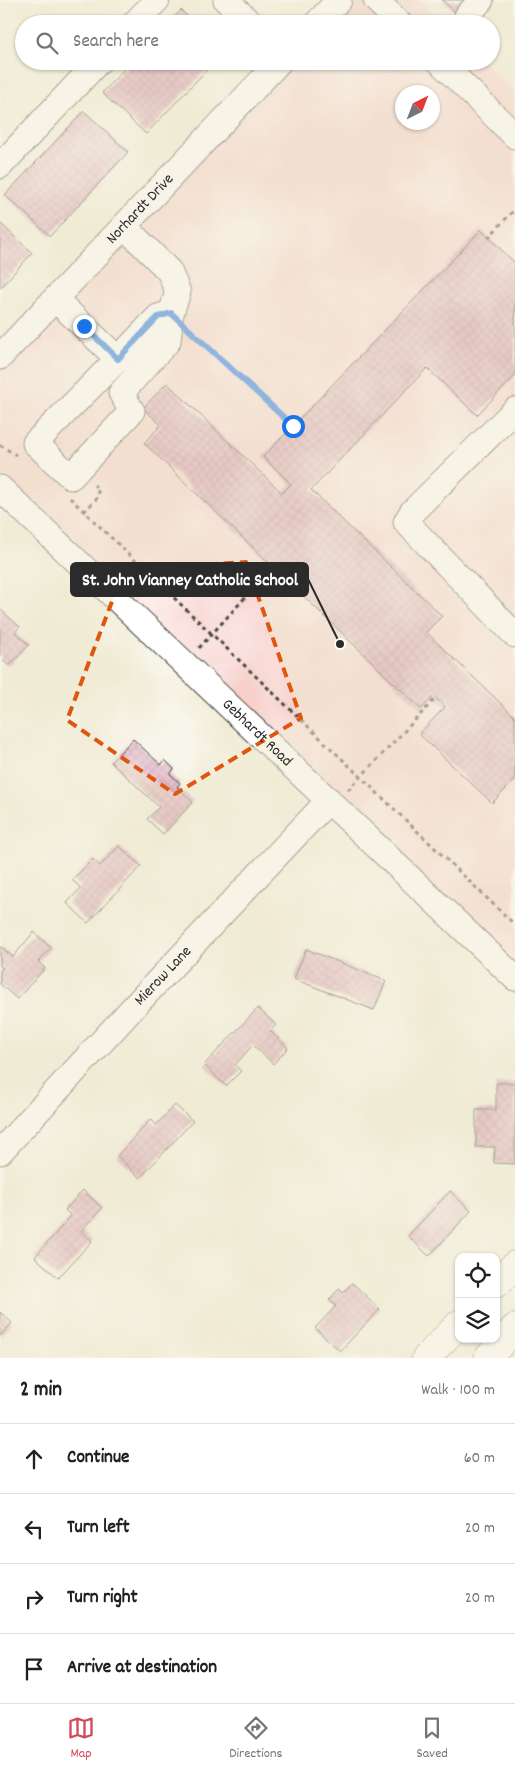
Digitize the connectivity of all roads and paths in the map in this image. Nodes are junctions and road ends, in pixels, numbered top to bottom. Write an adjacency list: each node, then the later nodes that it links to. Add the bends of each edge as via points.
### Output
1 (157, 0): 5 (street)
2 (226, 0): 6 (street)
3 (339, 0): 7 (street)
4 (376, 0): 8 (street)
5 (143, 15)
6 (242, 15)
7 (325, 15)
8 (391, 15)
9 (91, 70): 13 (street)
10 (271, 70): 15 (street, Norhardt Drive)
11 (447, 70): 12 (street)
12 (515, 136)
13 (0, 166)
14 (515, 209): 16 (path)
15 (124, 226): 17 (street, Norhardt Drive); 18 (street, via 169,271 178,292)
16 (488, 238)
17 (55, 299): 19 (street, Norhardt Drive); 20 (street)
18 (171, 313): 20 (street, via 158,317); 20 (street, via 168,341 121,393 132,411 71,478 35,443); 22 (path)
19 (0, 357)
20 (118, 359)
21 (515, 410): 29 (street, via 412,512 406,522)
22 (293, 426)
23 (0, 445): 24 (path)
24 (17, 456)
25 (0, 488): 30 (street, Gebhardt Road)
26 (64, 493): 28 (path)
27 (273, 567): 28 (path)
28 (212, 634): 30 (path); 32 (path)
29 (515, 635)
30 (184, 663): 33 (street, Gebhardt Road)
31 (436, 698): 32 (path)
32 (361, 777): 33 (path); 34 (path)
33 (331, 803): 35 (street, Gebhardt Road); 36 (street, Mierow Lane, via 143,997)
34 (515, 925)
35 (515, 978)
36 (0, 1152)
37 (515, 1265): 38 (main road)
38 (500, 1280)
39 (515, 1307): 41 (main road)
40 (455, 1328): 44 (main road)
41 (500, 1328)
42 (515, 1328): 46 (main road)
43 (490, 1343): 45 (main road)
44 (426, 1358)
45 (480, 1358)
46 (488, 1358)

